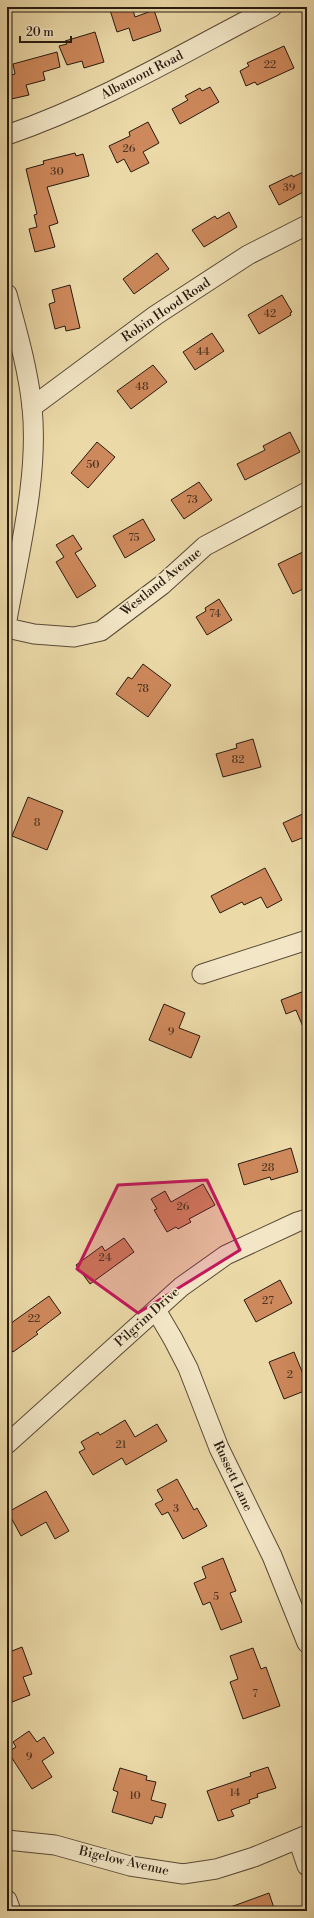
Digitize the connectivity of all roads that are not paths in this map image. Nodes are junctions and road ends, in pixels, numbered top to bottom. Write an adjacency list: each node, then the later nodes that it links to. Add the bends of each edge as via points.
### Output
1 (272, 7): 2 (street, Albamont Road, via 78,108)
2 (7, 136)
3 (307, 225): 5 (street, Robin Hood Road, via 248,255 156,314)
4 (7, 294): 5 (street, via 26,368)
5 (32, 407): 7 (street, via 32,472)
6 (307, 492): 8 (street, Westland Avenue, via 205,546 162,585 101,631 74,638)
7 (7, 620)
8 (7, 628)
9 (307, 940): 10 (street)
10 (202, 974)
11 (307, 1219): 12 (street, Pilgrim Drive, via 226,1255 181,1287)
12 (156, 1310): 13 (street, Pilgrim Drive); 14 (street, Russett Lane, via 188,1368 219,1448 272,1556)
13 (7, 1444)
14 (307, 1643)
15 (303, 1837): 16 (street, Bigelow Avenue, via 216,1869 183,1874 130,1866 55,1845); 17 (street)
16 (7, 1840)
17 (307, 1866)
18 (7, 1900): 19 (street)
19 (11, 1911)

